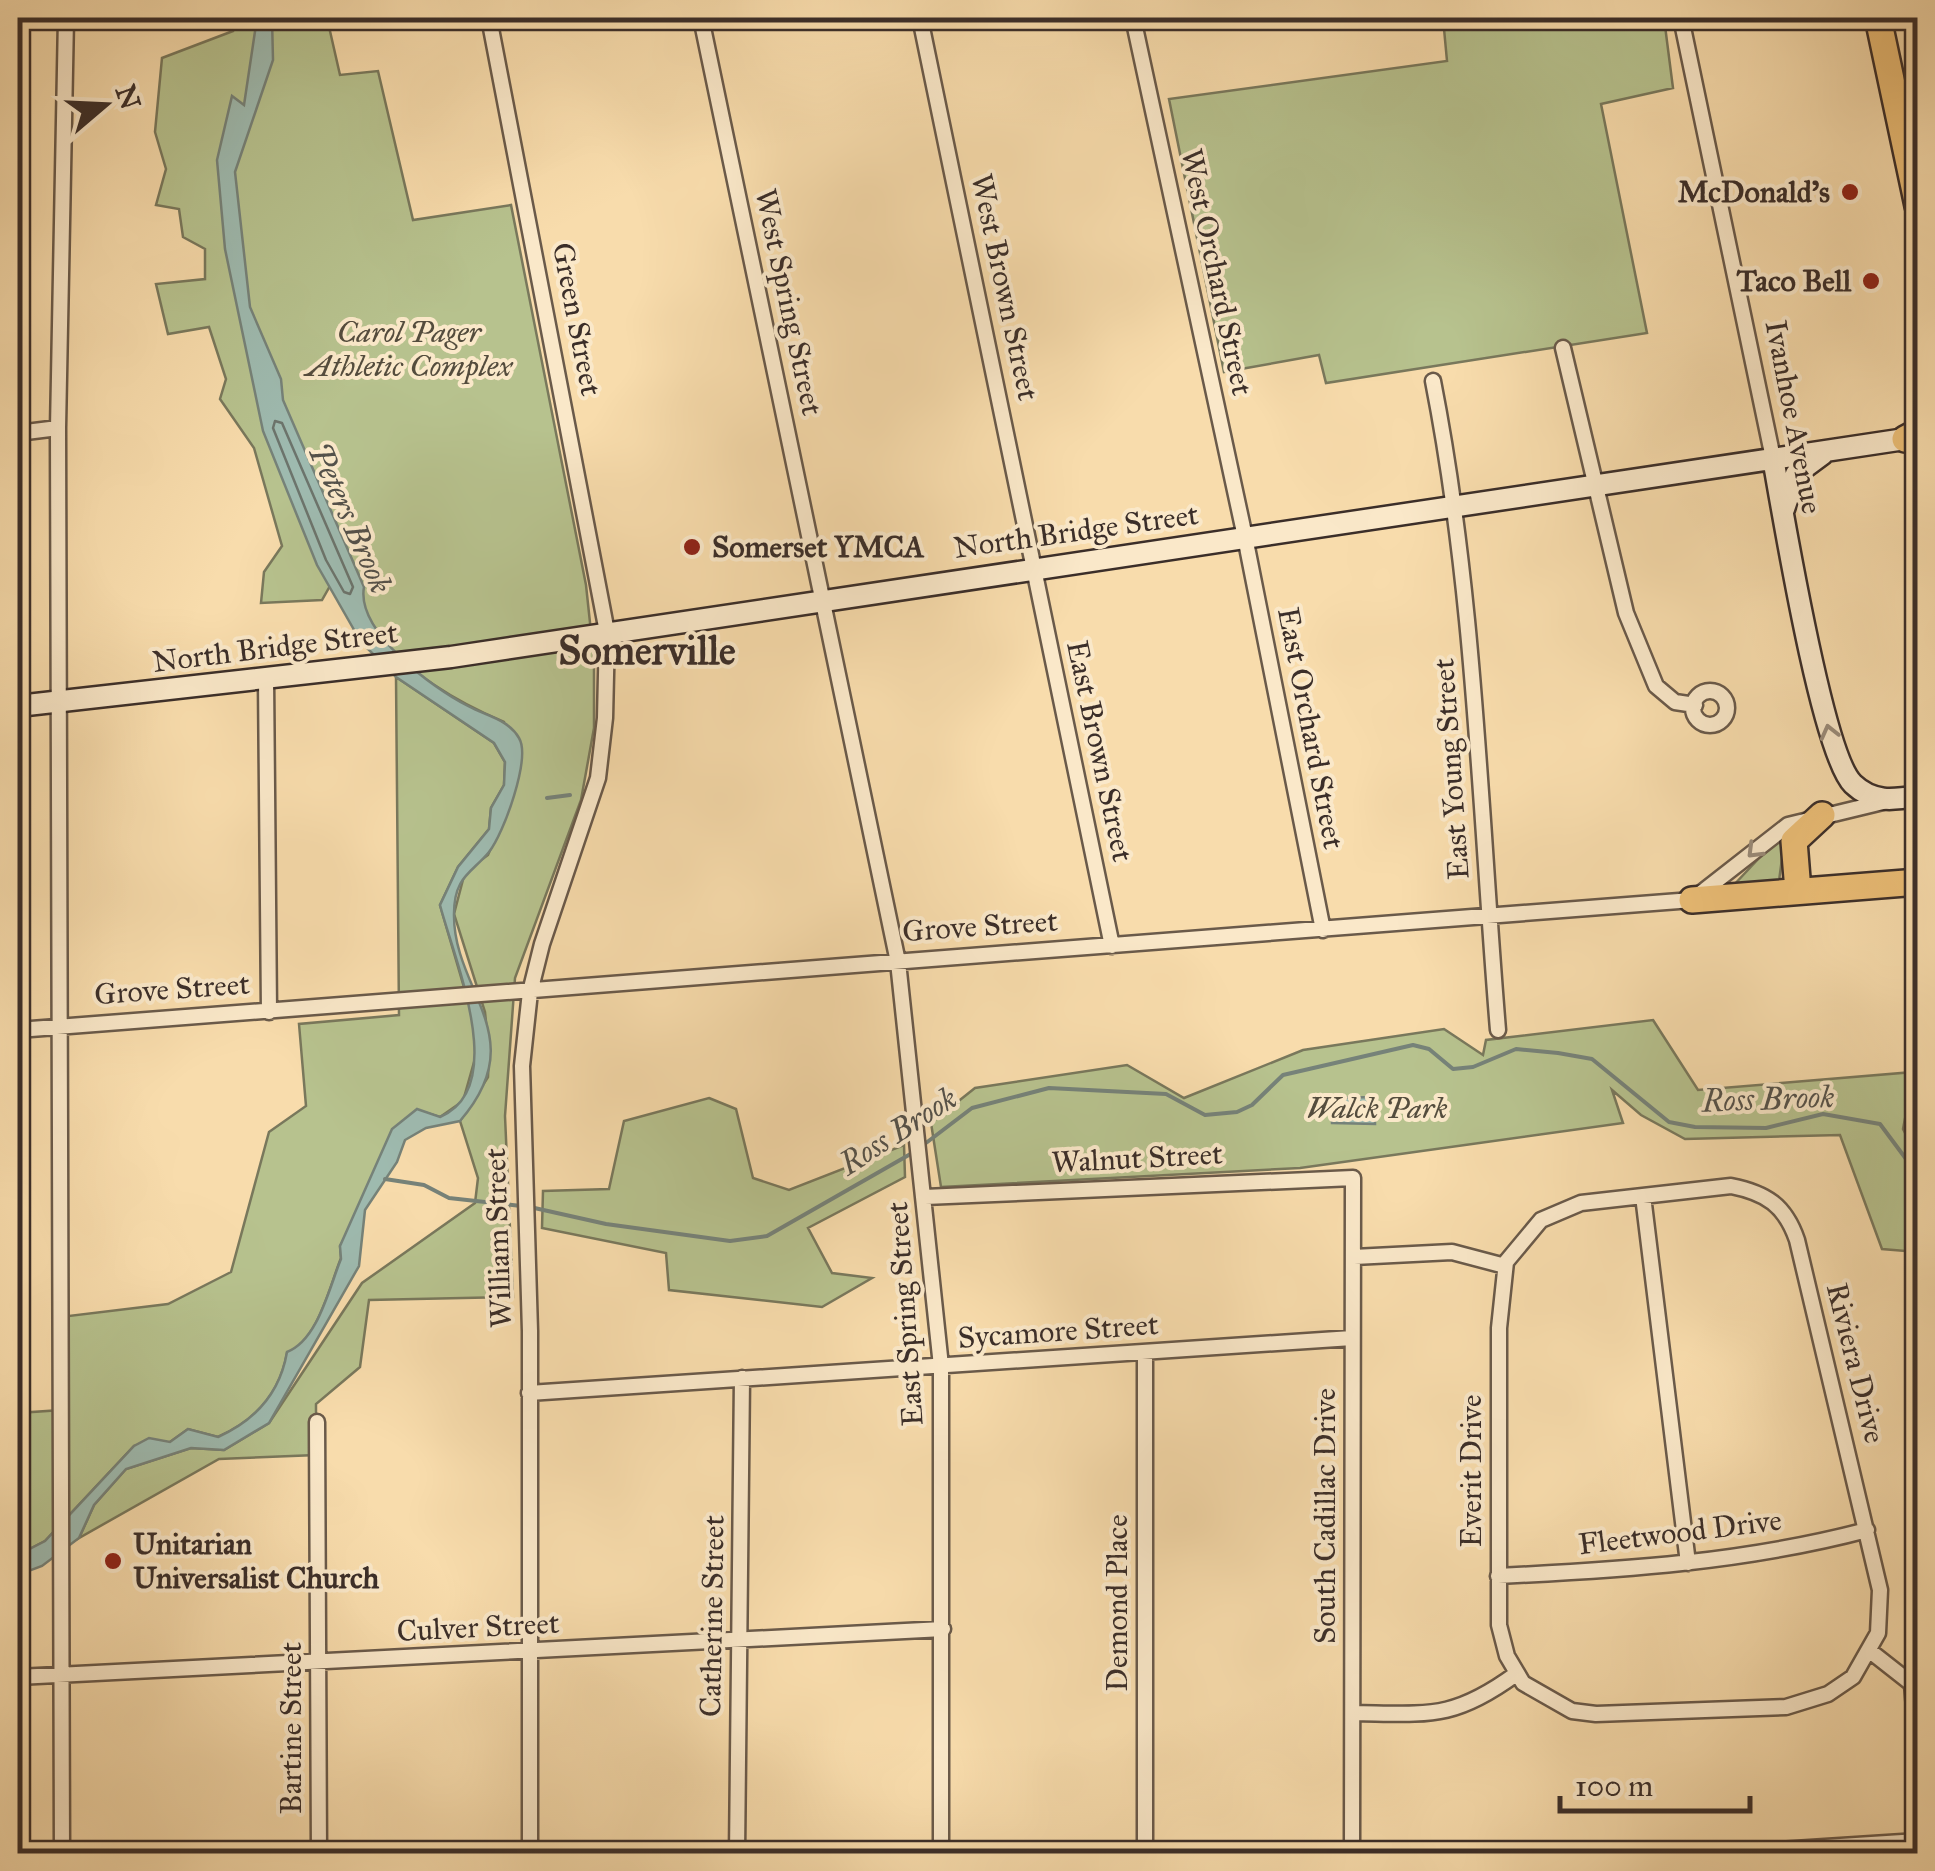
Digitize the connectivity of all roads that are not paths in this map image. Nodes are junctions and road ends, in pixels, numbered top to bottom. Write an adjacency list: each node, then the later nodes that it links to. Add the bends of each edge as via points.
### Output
1 (66, 18): 13 (street)
2 (488, 18): 24 (street, Green Street)
3 (701, 18): 23 (street, West Spring Street)
4 (920, 18): 22 (street, West Brown Street)
5 (1133, 18): 21 (street, West Orchard Street)
6 (1681, 18): 17 (street, Ivanhoe Avenue)
7 (1878, 18): 10 (highway)
8 (1896, 18): 9 (highway)
9 (1918, 170)
10 (1918, 206)
11 (1563, 348): 18 (street)
12 (1433, 381): 19 (street, East Young Street)
13 (58, 428): 14 (street); 26 (street)
14 (18, 433)
15 (1913, 438): 16 (street, North Bridge Street)
16 (1832, 449): 17 (street, North Bridge Street); 20 (street, via 1796,474)
17 (1773, 458): 18 (street, North Bridge Street); 20 (street, Ivanhoe Avenue)
18 (1593, 485): 19 (street, North Bridge Street); 28 (street, via 1626,613 1650,675 1668,698)
19 (1456, 505): 21 (street, North Bridge Street); 35 (street, East Young Street)
20 (1783, 516): 30 (street, Ivanhoe Avenue, one-way to 20, via 1854,786 1833,748)
21 (1245, 537): 22 (street, North Bridge Street); 36 (street, East Orchard Street)
22 (1035, 568): 23 (street, North Bridge Street); 37 (street, East Brown Street)
23 (822, 599): 24 (street, North Bridge Street); 38 (street, East Spring Street)
24 (607, 632): 25 (street, North Bridge Street); 39 (street, William Street, via 598,778)
25 (266, 679): 26 (street, North Bridge Street); 40 (street)
26 (60, 701): 27 (street, North Bridge Street); 41 (street)
27 (18, 706)
28 (1694, 706)
29 (1918, 796): 30 (street)
30 (1888, 801): 31 (street)
31 (1822, 815): 33 (highway, via 1794,841); 34 (street, one-way to 34, via 1776,830)
32 (1918, 882): 33 (highway)
33 (1798, 891): 34 (highway)
34 (1692, 900): 35 (street, Grove Street)
35 (1488, 917): 36 (street, Grove Street); 43 (street, East Young Street)
36 (1323, 930): 37 (street, Grove Street)
37 (1112, 946): 38 (street, Grove Street)
38 (898, 962): 39 (street, Grove Street); 46 (street, East Spring Street)
39 (530, 992): 40 (street, Grove Street); 53 (street, William Street, via 522,1066)
40 (269, 1012): 41 (street, Grove Street)
41 (60, 1027): 42 (street, Grove Street); 64 (street)
42 (18, 1030)
43 (1498, 1030)
44 (1353, 1178): 46 (street, Walnut Street); 47 (street, South Cadillac Drive)
45 (1643, 1196): 48 (street, via 1558,1211 1518,1242); 55 (street, Riviera Drive, via 1730,1186 1756,1191 1782,1209 1797,1240); 56 (street)
46 (925, 1197): 51 (street, East Spring Street)
47 (1354, 1257): 48 (street, via 1452,1252); 49 (street, South Cadillac Drive)
48 (1504, 1266): 57 (street, Everit Drive)
49 (1352, 1338): 50 (street, Sycamore Street); 66 (street, South Cadillac Drive)
50 (1145, 1352): 51 (street, Sycamore Street); 74 (street, Demond Place)
51 (941, 1366): 52 (street, Sycamore Street); 58 (street, East Spring Street)
52 (742, 1378): 53 (street, Sycamore Street); 59 (street, Catherine Street)
53 (529, 1393): 60 (street, William Street)
54 (317, 1422): 62 (street, Bartine Street)
55 (1867, 1530): 56 (street, Fleetwood Drive); 61 (street, Riviera Drive, via 1882,1612)
56 (1688, 1563): 57 (street, Fleetwood Drive)
57 (1498, 1576): 63 (street, Everit Drive, via 1499,1625)
58 (942, 1628): 59 (street, Culver Street); 73 (street, East Spring Street)
59 (738, 1641): 60 (street, Culver Street); 72 (street, Catherine Street)
60 (527, 1650): 62 (street, Culver Street); 71 (street, William Street)
61 (1870, 1651): 63 (street, via 1853,1677 1828,1694 1744,1710 1572,1711 1540,1696); 67 (street, via 1912,1684)
62 (318, 1665): 64 (street, Culver Street); 70 (street, Bartine Street)
63 (1516, 1674): 66 (street, via 1452,1712)
64 (62, 1676): 65 (street, Culver Street); 69 (street)
65 (18, 1678)
66 (1354, 1713): 75 (street, South Cadillac Drive)
67 (1918, 1756)
68 (1918, 1841): 76 (street)
69 (62, 1854)
70 (320, 1854)
71 (530, 1854)
72 (738, 1854)
73 (941, 1854)
74 (1145, 1854)
75 (1352, 1854)
76 (1714, 1854)

